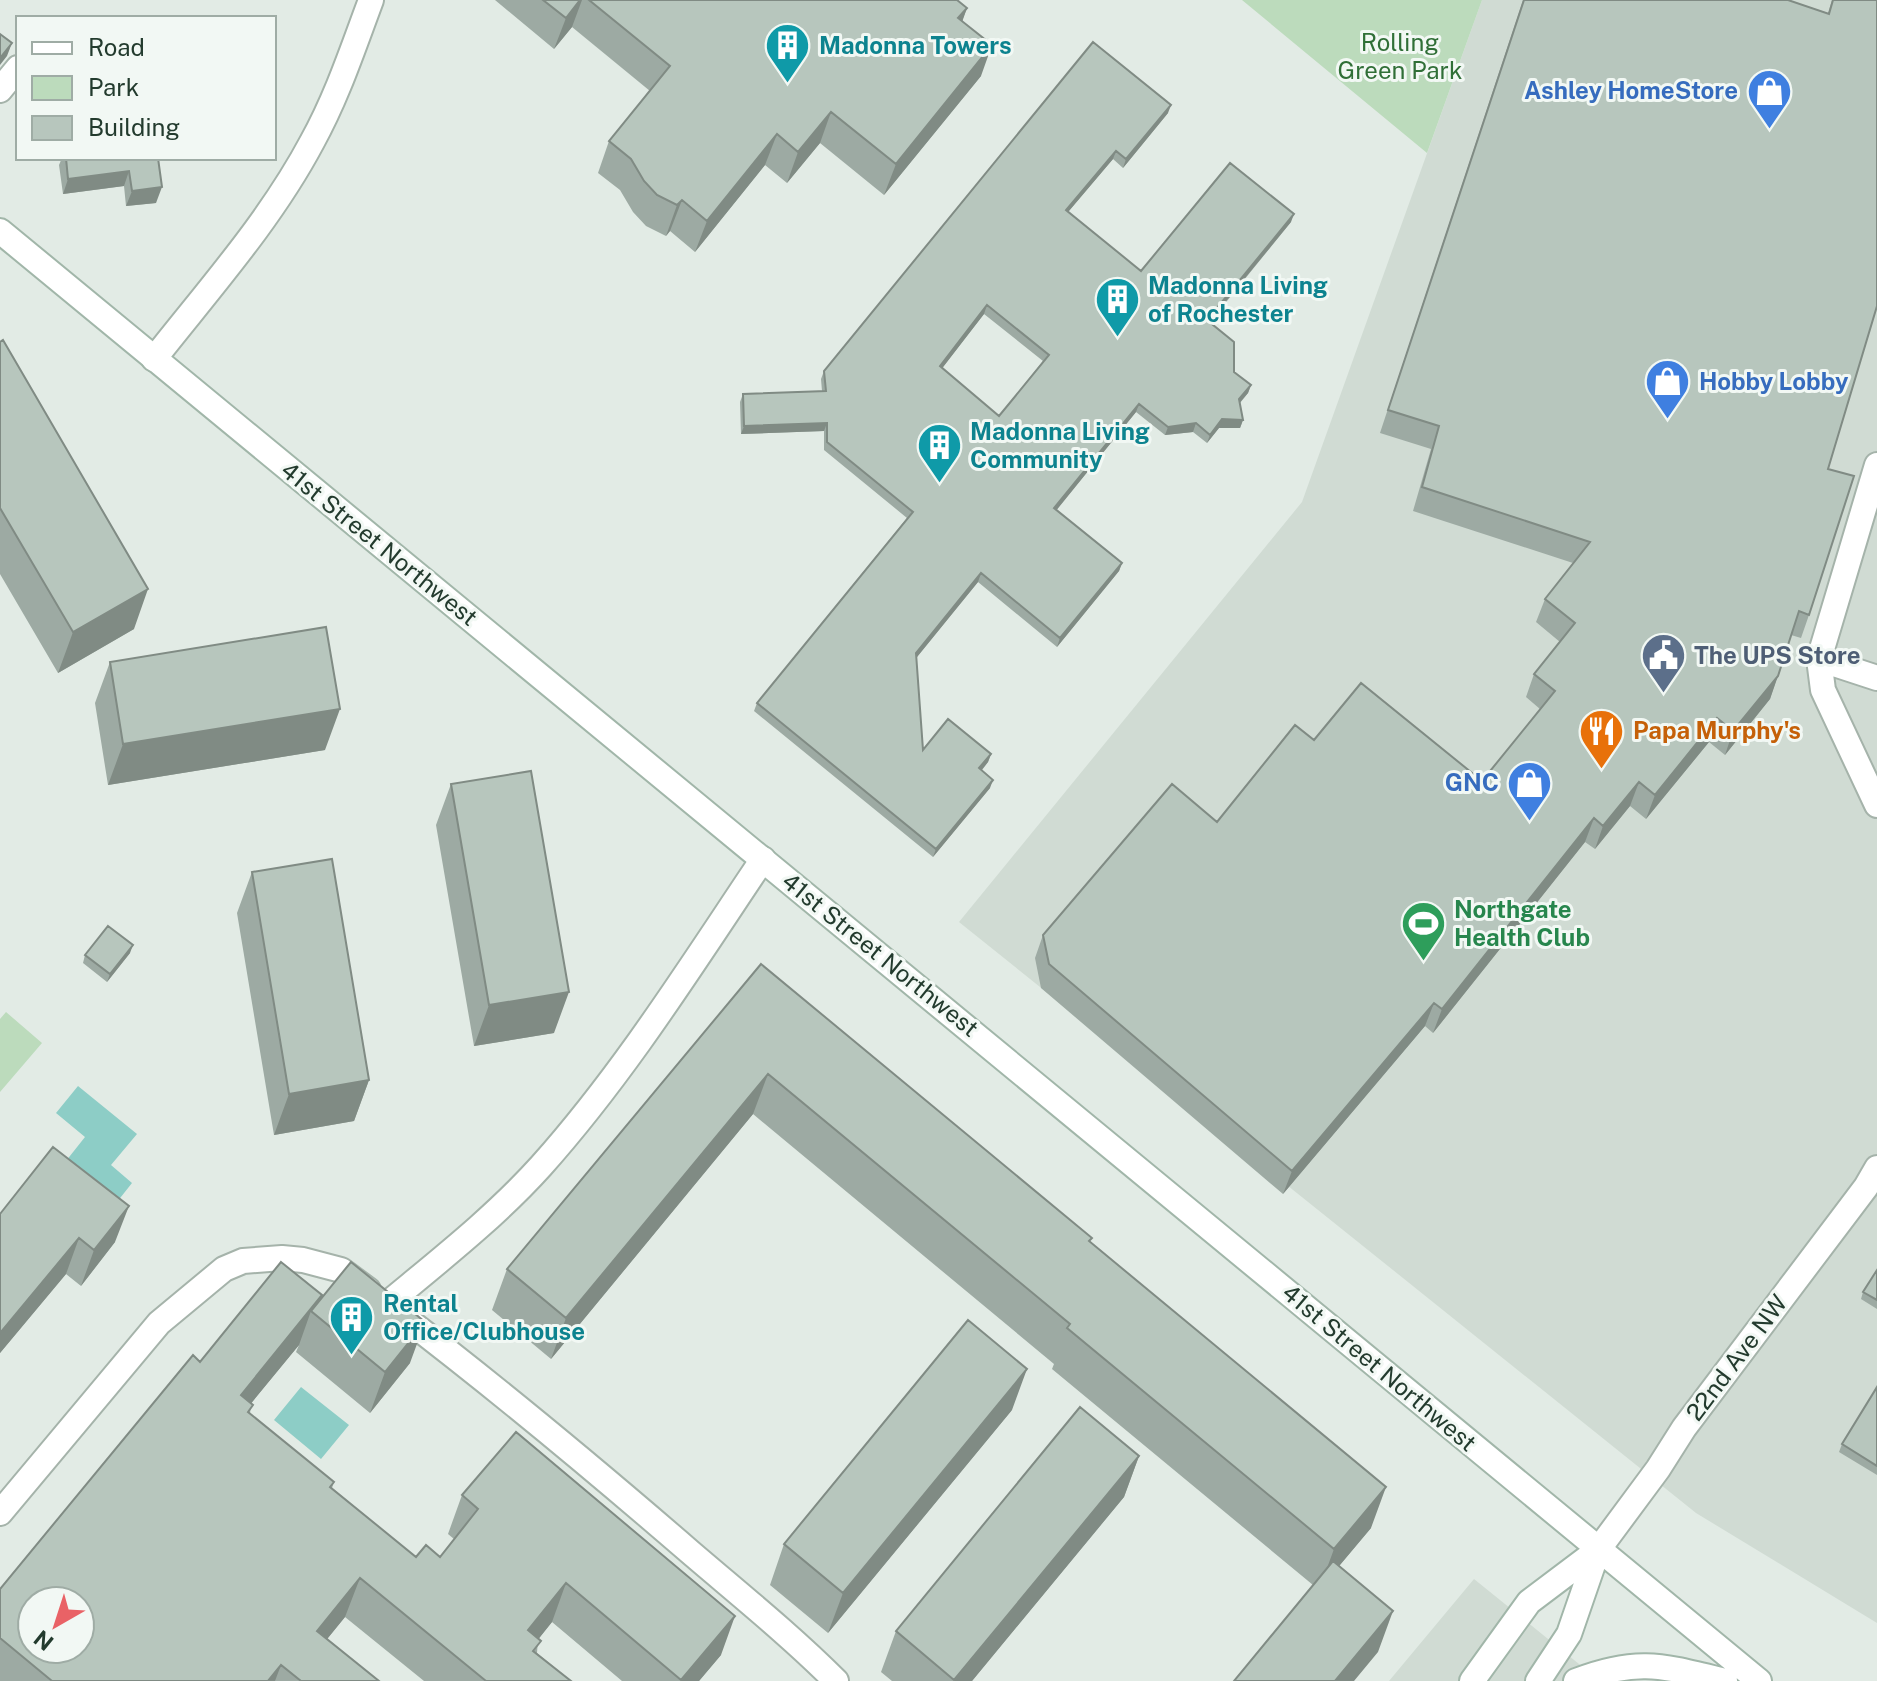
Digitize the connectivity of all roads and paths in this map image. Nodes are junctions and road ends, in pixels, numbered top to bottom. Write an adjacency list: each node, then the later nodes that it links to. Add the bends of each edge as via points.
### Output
1 (371, 0): 5 (street, via 313,142 246,244)
2 (16, 70): 3 (street)
3 (0, 90)
4 (2, 237): 5 (street, 41st Street Northwest)
5 (154, 359): 10 (street, 41st Street Northwest)
6 (1877, 465): 7 (street)
7 (1819, 659): 8 (street); 9 (street, via 1823,690)
8 (1877, 678)
9 (1877, 805)
10 (763, 859): 12 (street, via 627,1057 540,1166 478,1228); 14 (street, 41st Street Northwest)
11 (1877, 1168): 14 (street, 22nd Ave NW)
12 (387, 1304): 13 (street, via 341,1270 321,1263 282,1258 243,1261 224,1269 159,1323); 15 (street, via 557,1438 797,1641)
13 (0, 1513)
14 (1598, 1550): 16 (street, via 1529,1602); 17 (street, via 1569,1634); 20 (street, 41st Street Northwest)
15 (836, 1681)
16 (1472, 1681)
17 (1538, 1681)
18 (1576, 1681): 19 (street, via 1634,1665)
19 (1725, 1681)
20 (1759, 1681)

